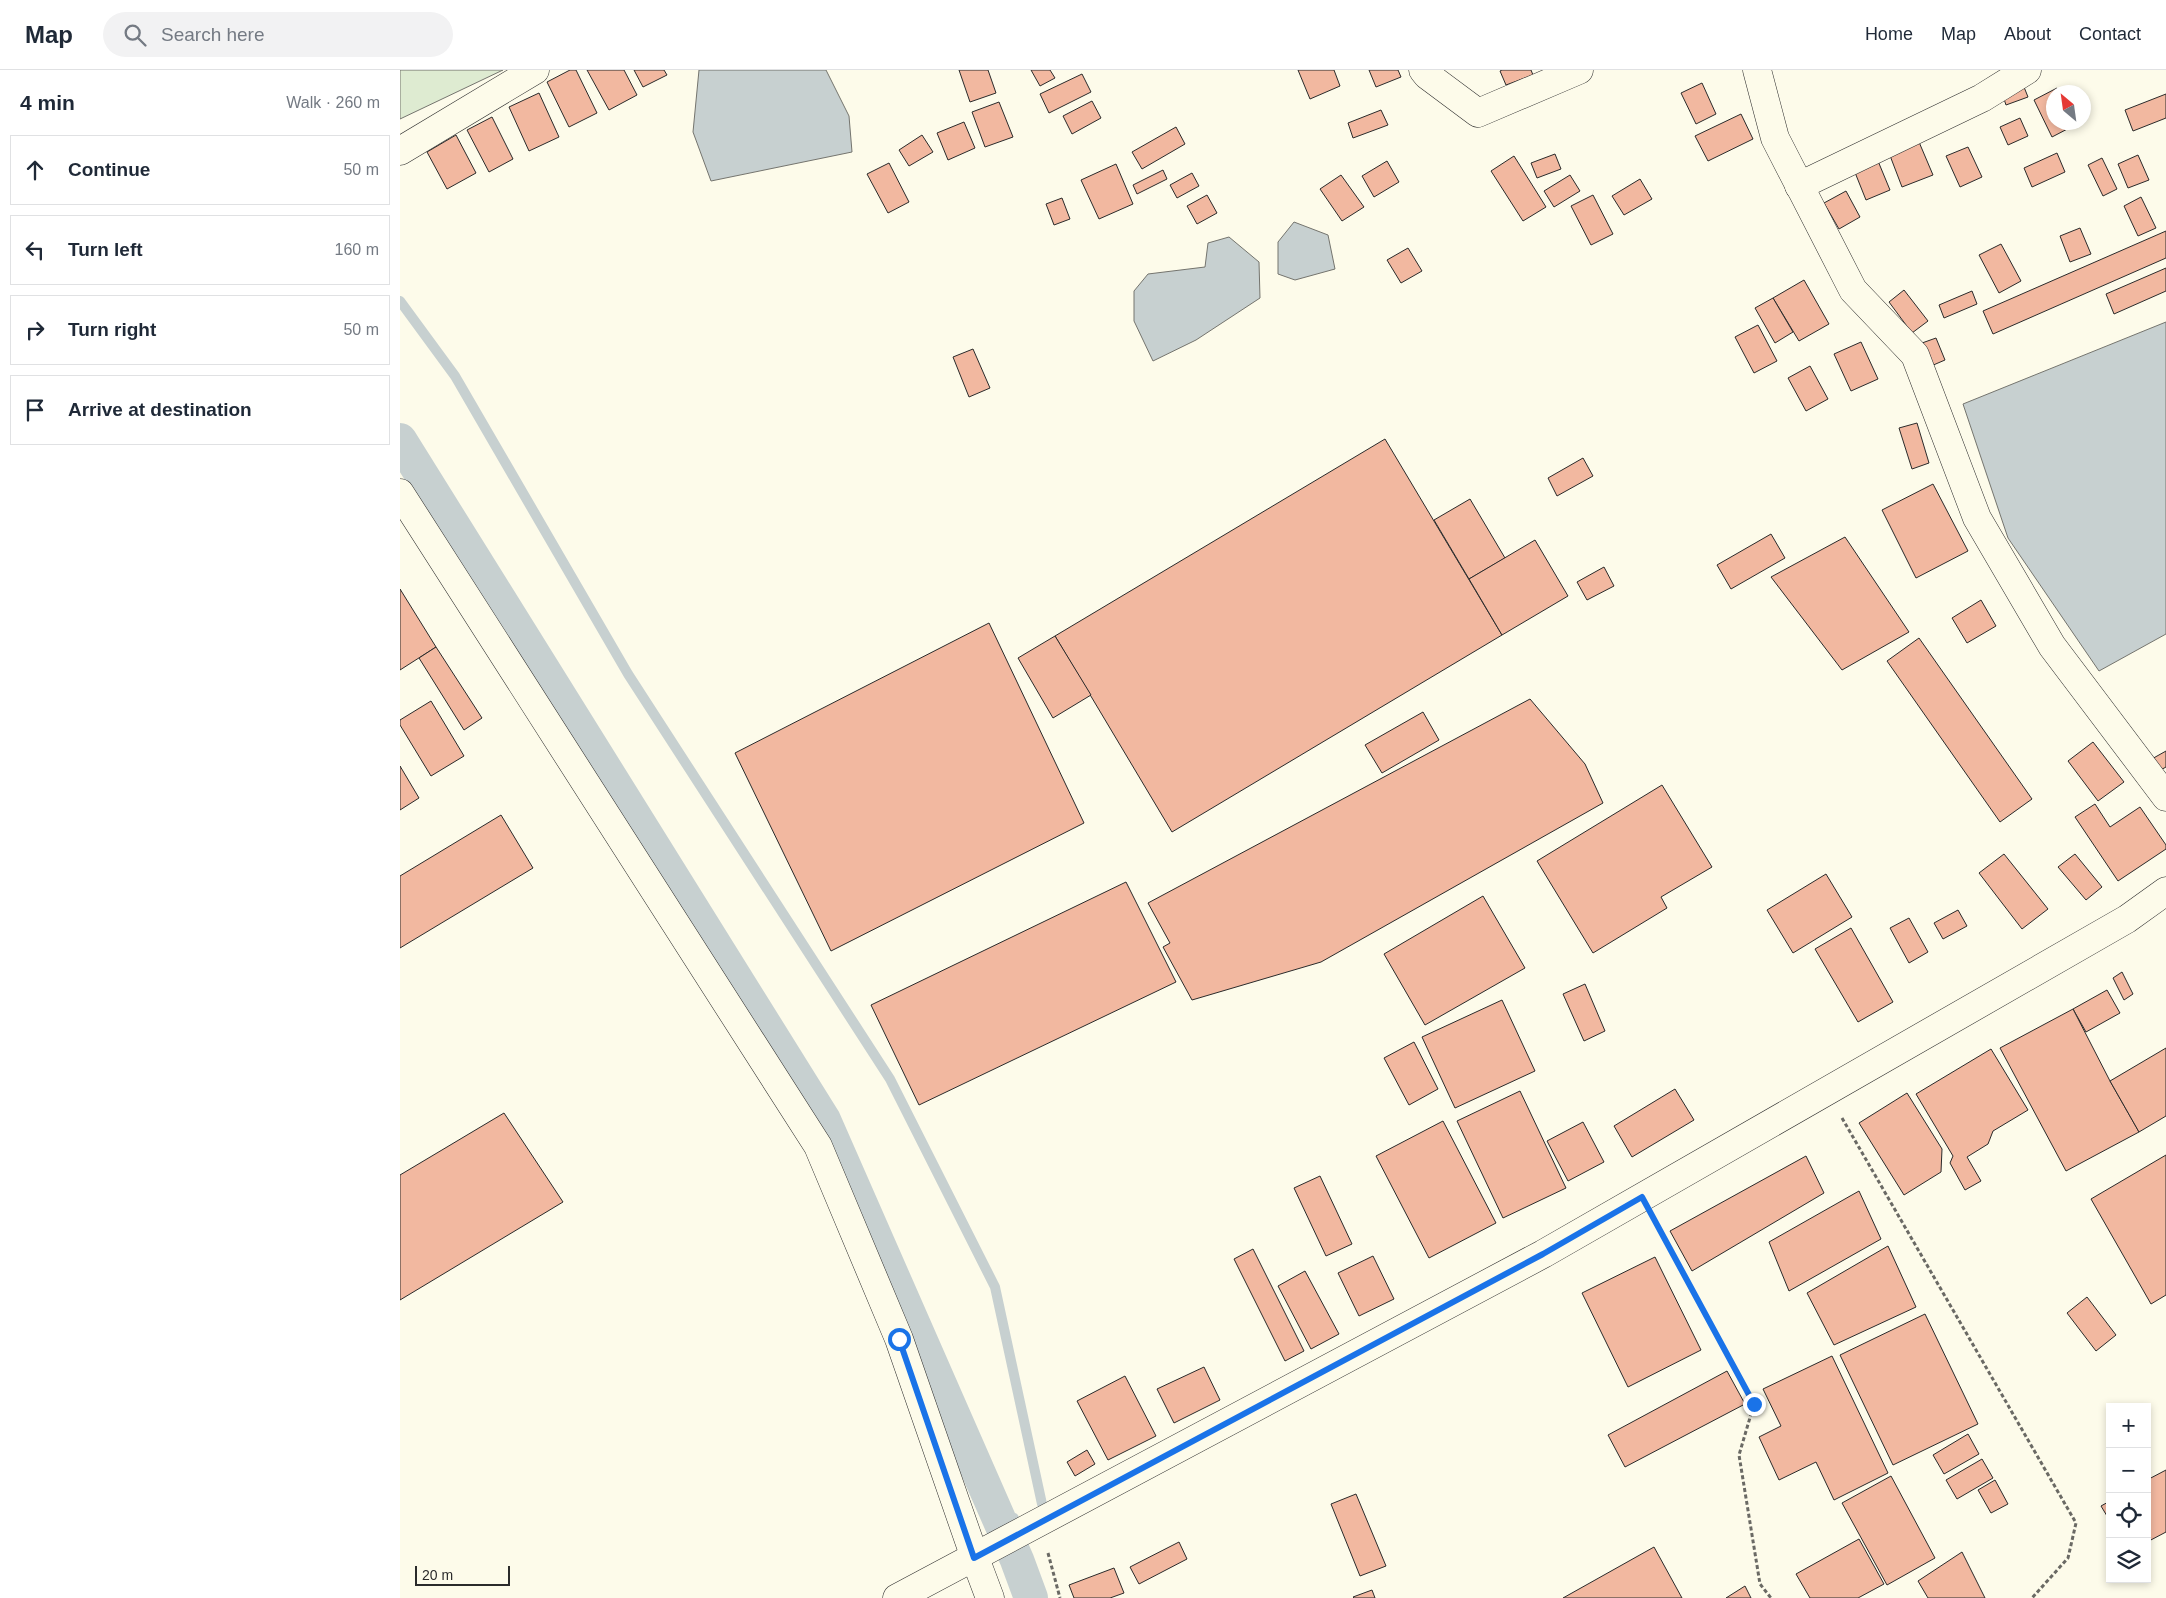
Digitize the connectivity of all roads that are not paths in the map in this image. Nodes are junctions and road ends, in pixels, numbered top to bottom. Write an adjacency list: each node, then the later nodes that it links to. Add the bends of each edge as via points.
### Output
1 (535, 70): 6 (street)
2 (1423, 70): 3 (street, via 1478,113)
3 (1579, 70)
4 (1757, 70): 7 (street, via 1775,138)
5 (2027, 70): 7 (street, via 1982,98)
6 (400, 151)
7 (1799, 186): 9 (street, via 1853,290 1915,355 1977,518 2052,646)
8 (400, 493): 11 (street, via 818,1146 899,1339)
9 (2166, 798)
10 (2166, 890): 11 (street, via 2127,919 1543,1254)
11 (974, 1558): 12 (street); 13 (street)
12 (897, 1598)
13 (990, 1598)

